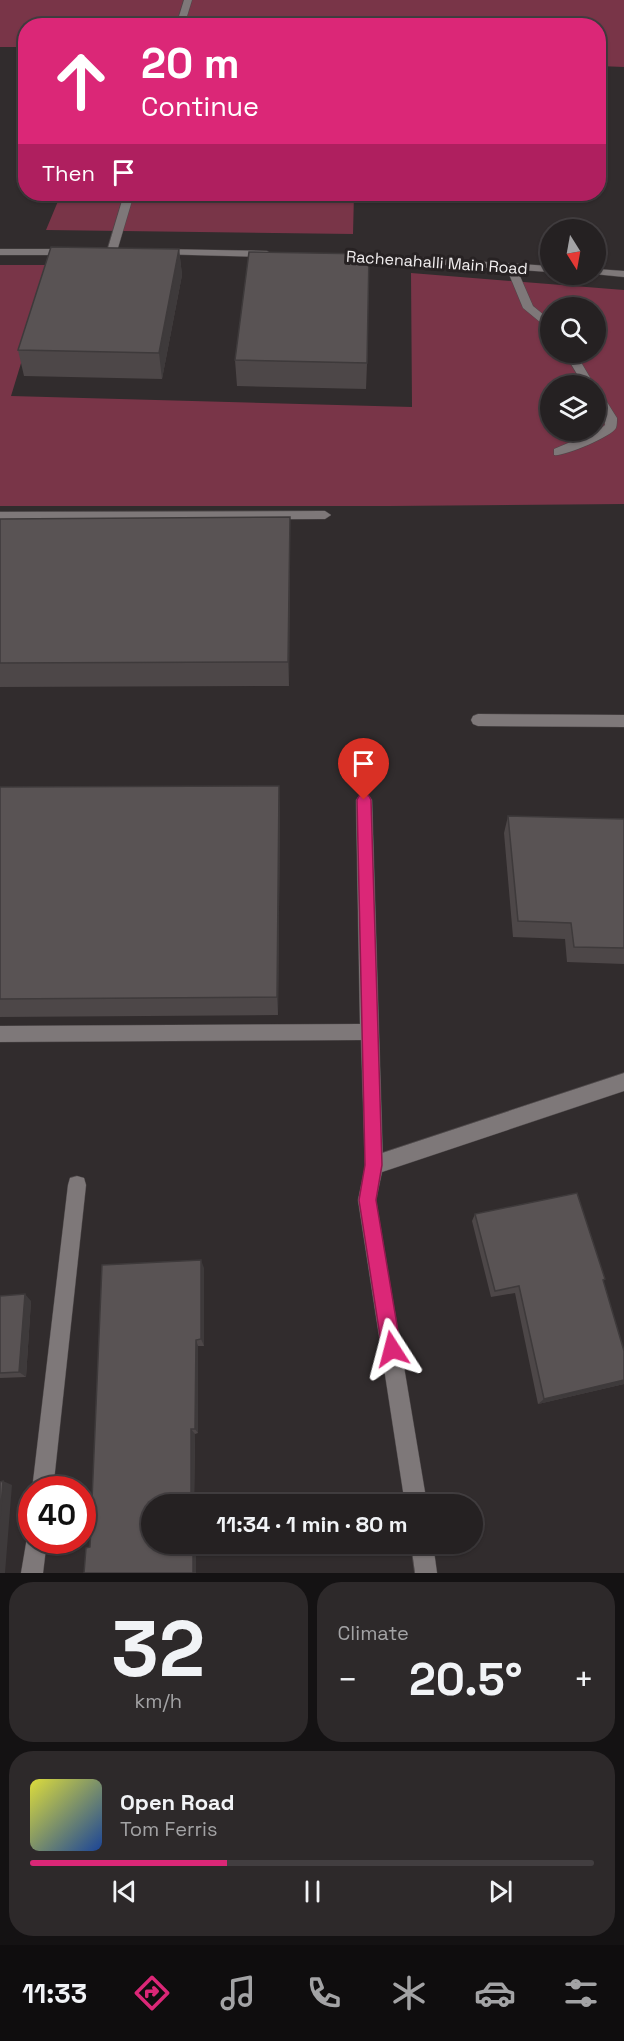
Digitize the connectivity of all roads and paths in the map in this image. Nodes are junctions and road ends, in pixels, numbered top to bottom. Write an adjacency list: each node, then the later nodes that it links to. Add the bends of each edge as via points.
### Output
1 (188, 0): 2 (street)
2 (182, 18)
3 (126, 201): 6 (street, via 106,251)
4 (0, 252): 5 (street)
5 (78, 252)
6 (123, 252)
7 (147, 252): 8 (street)
8 (278, 254)
9 (337, 255): 10 (street, Rachenahalli Main Road)
10 (511, 267): 11 (street, Rachenahalli Main Road); 14 (street, via 528,308)
11 (540, 269)
12 (606, 273): 13 (street)
13 (624, 274)
14 (540, 317)
15 (606, 410): 16 (street, via 611,418)
16 (606, 430)
17 (584, 441): 18 (street)
18 (558, 452)
19 (325, 515): 20 (street)
20 (0, 516)
21 (478, 720): 22 (street)
22 (624, 721)
23 (364, 800): 24 (street)
24 (369, 1032): 25 (street); 27 (street)
25 (0, 1034)
26 (624, 1082): 27 (street)
27 (374, 1165): 30 (street, via 367,1200)
28 (77, 1185): 29 (street)
29 (44, 1476)
30 (414, 1494)
31 (34, 1554): 33 (street)
32 (423, 1554): 34 (street)
33 (32, 1573)
34 (426, 1573)

